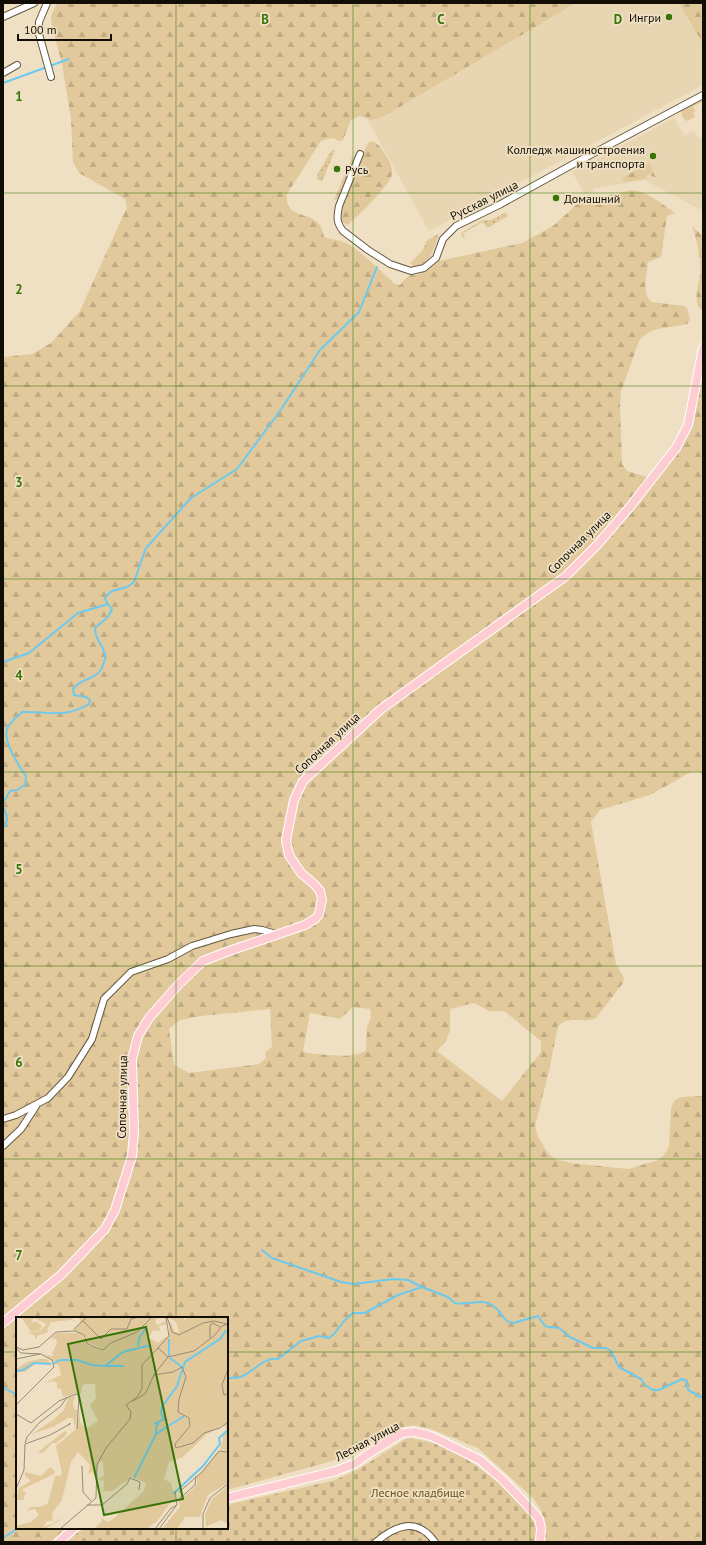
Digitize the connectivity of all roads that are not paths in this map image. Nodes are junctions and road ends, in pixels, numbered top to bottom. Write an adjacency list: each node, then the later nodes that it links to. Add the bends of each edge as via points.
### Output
1 (34, 3): 3 (street)
2 (47, 3): 6 (street, via 39,22 39,34)
3 (3, 17)
4 (17, 65): 5 (street)
5 (3, 73)
6 (51, 77)
7 (703, 95): 8 (street, Русская улица, via 456,226 443,239 436,258 416,271 383,260 338,225 339,206)
8 (360, 154)
9 (703, 348): 10 (main road, Сопочная улица, via 688,424 676,448 597,544 566,576 381,709 303,780 294,800 286,840 297,867 320,891 322,907 315,919)
10 (276, 934): 11 (street, via 254,929 231,934 192,946 168,959 131,972 104,999 92,1039 68,1077 48,1098); 14 (main road, Сопочная улица, via 203,961 149,1018 138,1036 132,1059 132,1156 115,1210 105,1229 62,1274)
11 (37, 1104): 12 (street); 13 (street, via 21,1130)
12 (3, 1119)
13 (3, 1146)
14 (3, 1323)
15 (228, 1498): 20 (main road, Лесная улица, via 336,1471 354,1464 402,1433 415,1432 431,1436 480,1460 502,1479 539,1519)
16 (73, 1529): 17 (main road)
17 (59, 1542)
18 (376, 1542): 19 (street, via 408,1525 423,1530)
19 (435, 1542)
20 (540, 1542)

